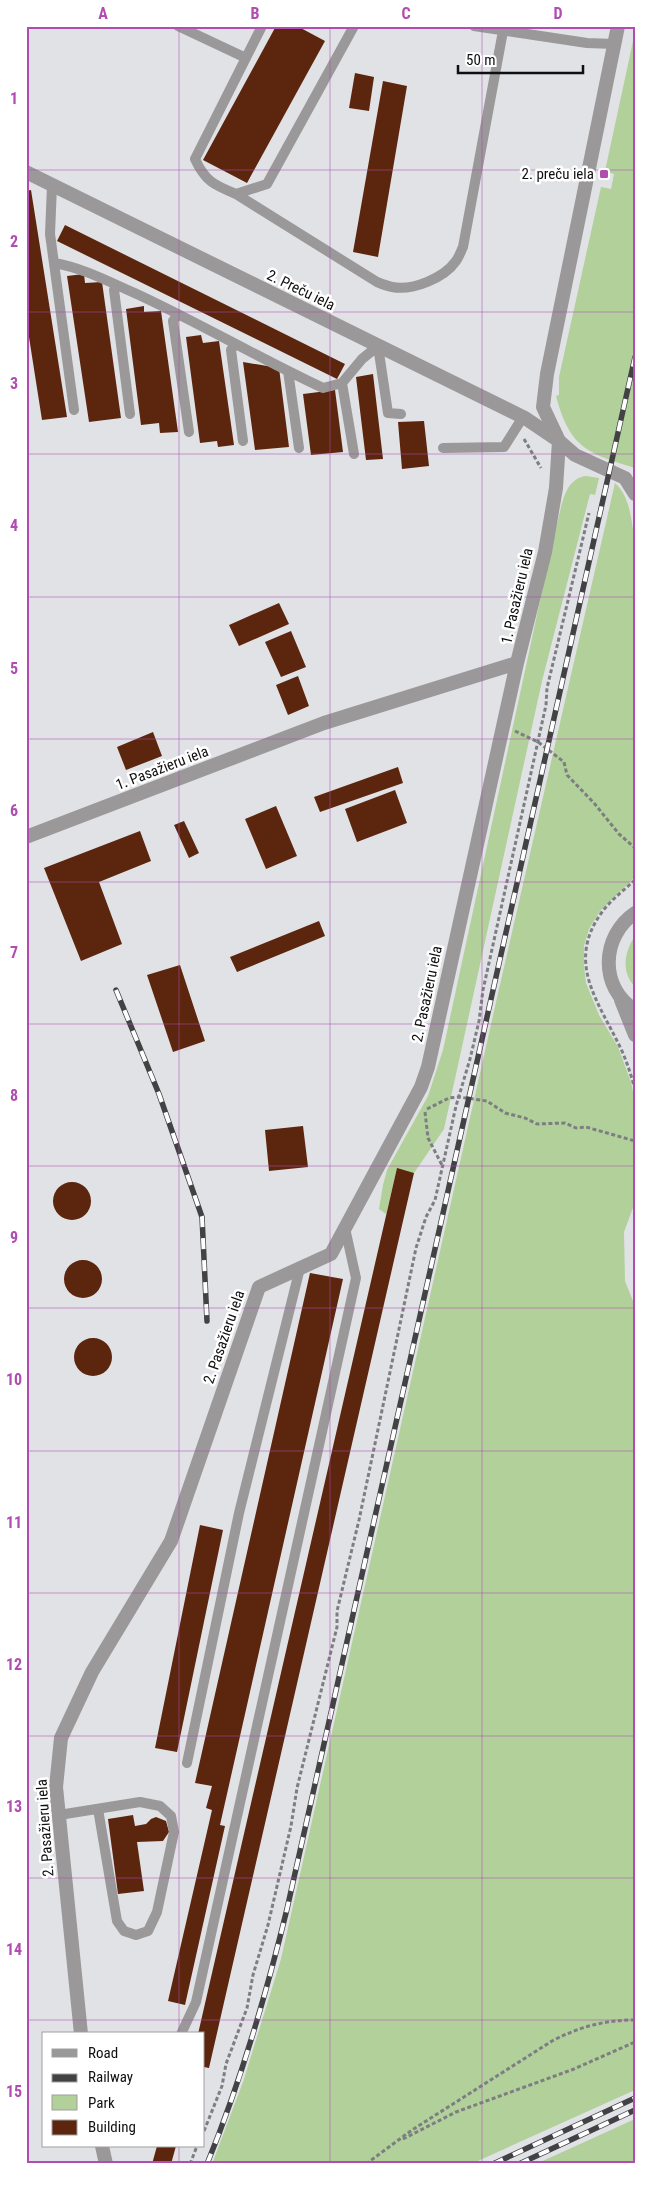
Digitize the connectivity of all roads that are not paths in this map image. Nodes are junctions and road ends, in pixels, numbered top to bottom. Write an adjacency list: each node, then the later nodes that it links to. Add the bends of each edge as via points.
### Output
1 (178, 26): 8 (lane)
2 (262, 26): 8 (lane)
3 (354, 26): 11 (lane, via 266,184)
4 (474, 26): 6 (lane)
5 (618, 26): 7 (street, 1. Pasažieru iela)
6 (503, 31): 7 (lane); 11 (lane, via 463,247 445,272 424,283 405,287 377,282)
7 (614, 44): 25 (street, 1. Pasažieru iela, via 546,374 543,407)
8 (246, 58): 11 (lane, via 195,159 212,184)
9 (26, 172): 10 (street, 2. Preču iela)
10 (52, 186): 12 (lane, via 50,234); 16 (street, 2. Preču iela)
11 (236, 194)
12 (54, 263): 13 (lane, via 72,266); 19 (lane)
13 (116, 284): 14 (lane); 20 (lane, via 114,290)
14 (178, 314): 15 (lane); 23 (lane, via 173,322)
15 (235, 344): 17 (lane); 24 (lane, via 231,350)
16 (378, 346): 18 (lane); 21 (lane, via 388,413); 22 (street, 2. Preču iela)
17 (288, 372): 18 (lane, via 323,388); 26 (lane)
18 (342, 383): 28 (lane)
19 (74, 410)
20 (130, 414)
21 (401, 414)
22 (522, 417): 25 (street, 2. Preču iela); 27 (lane, via 504,447)
23 (189, 432)
24 (243, 441)
25 (559, 442): 29 (street, 2. Preču iela, via 575,455 625,478); 30 (street, 1. Pasažieru iela, via 556,488 545,552)
26 (299, 448)
27 (443, 448)
28 (354, 454)
29 (635, 494)
30 (518, 663): 31 (street, 1. Pasažieru iela, via 324,723); 36 (street, 2. Pasažieru iela, via 421,1087)
31 (26, 837)
32 (635, 913): 33 (street, via 619,927 611,944 609,971)
33 (619, 997): 34 (street); 35 (street)
34 (635, 1010)
35 (635, 1035)
36 (345, 1228): 37 (street, 2. Pasažieru iela, via 331,1254); 42 (lane, via 356,1278 196,2002)
37 (300, 1268): 38 (lane, via 239,1514); 40 (street, 2. Pasažieru iela, via 259,1287 171,1541 92,1672 61,1738 56,1787)
38 (187, 1763)
39 (98, 1809): 39 (lane, via 140,1802 160,1806 171,1816 174,1832 157,1912 148,1931 136,1936 124,1931 118,1921); 40 (lane)
40 (58, 1815): 41 (street, 2. Pasažieru iela)
41 (81, 2032)
42 (182, 2032)
43 (102, 2148): 44 (street)
44 (106, 2164)

